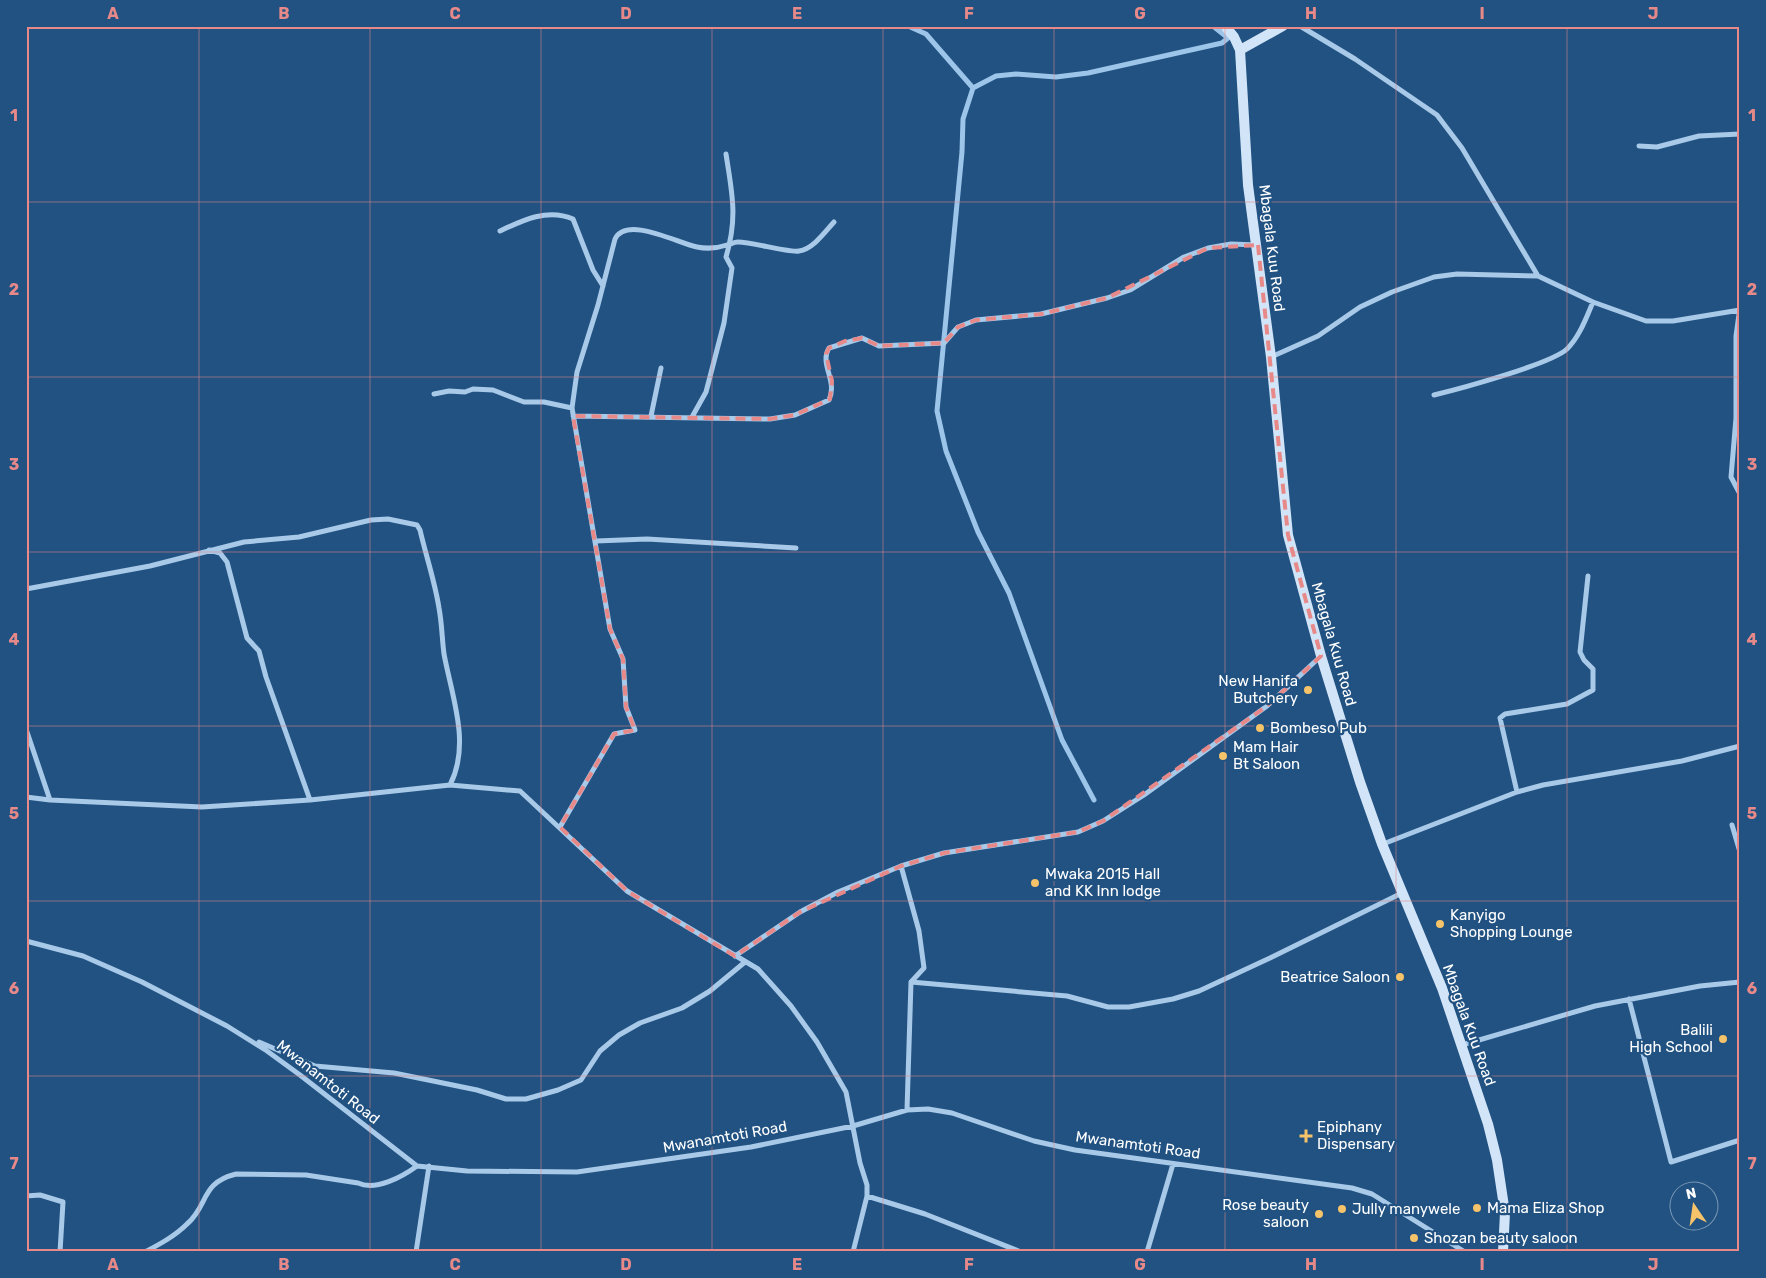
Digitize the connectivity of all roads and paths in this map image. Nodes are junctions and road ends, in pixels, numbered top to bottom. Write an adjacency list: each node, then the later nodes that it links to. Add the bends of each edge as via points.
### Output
1 (1225, 26): 4 (street, Mbagala Kuu Road)
2 (1283, 26): 4 (street)
3 (1300, 26): 12 (street, via 1437,115 1462,148)
4 (1240, 50): 11 (street, Mbagala Kuu Road, via 1248,185)
5 (1740, 134): 6 (street, via 1699,136 1657,147)
6 (1639, 146)
7 (726, 154): 10 (street, via 733,202 734,229)
8 (834, 222): 10 (street, via 809,247 799,252 740,242)
9 (500, 231): 13 (street, via 550,214 573,219)
10 (730, 245): 13 (street, via 696,247 671,237 641,231 619,233); 23 (street, via 726,257 732,268 724,323 706,392)
11 (1258, 245): 16 (street, Mbagala Kuu Road); 23 (street, via 1230,244 1200,250 1130,290 1041,314 976,320 958,327 944,343 880,346 862,338 845,341 829,348 826,354 832,390 829,400 795,415 770,419)
12 (1538, 276): 14 (street); 16 (street, via 1490,273 1434,277 1392,292 1360,308 1318,336)
13 (603, 287): 20 (street, via 577,372)
14 (1592, 302): 15 (street, via 1646,320 1672,321); 19 (street, via 1582,328 1561,354)
15 (1739, 309): 24 (street, via 1731,477)
16 (1271, 357): 30 (street, Mbagala Kuu Road, via 1288,535)
17 (661, 368): 22 (street)
18 (434, 394): 20 (street, via 493,390 524,402)
19 (1434, 395)
20 (572, 408): 21 (street)
21 (573, 416): 22 (street); 25 (street)
22 (651, 416): 23 (street)
23 (692, 417)
24 (1740, 494)
25 (596, 541): 26 (street, via 647,539); 39 (street, via 610,629 623,659 626,707 635,730 614,734)
26 (796, 548)
27 (209, 550): 29 (street, via 150,566); 33 (street, via 264,539 299,537 371,520 388,519 419,526 439,608 441,638 460,740 457,770); 37 (street, via 220,554 227,562 247,638 259,651)
28 (1588, 576): 34 (street, via 1580,652 1593,668 1593,690 1567,704 1504,714 1500,718)
29 (26, 589)
30 (1321, 656): 40 (street, Mbagala Kuu Road); 42 (street, via 1267,706 1103,821 1072,833 944,853)
31 (26, 729): 36 (street)
32 (1740, 746): 34 (street, via 1682,761 1543,784)
33 (450, 785): 37 (street); 39 (street, via 520,791)
34 (1517, 792): 40 (street)
35 (26, 797): 36 (street)
36 (50, 800): 37 (street, via 202,807)
37 (310, 800)
38 (1732, 825): 41 (street)
39 (560, 827): 45 (street, via 627,891)
40 (1382, 844): 43 (street, Mbagala Kuu Road)
41 (1740, 852)
42 (901, 866): 45 (street, via 800,912); 47 (street, via 919,931 924,968)
43 (1402, 893): 47 (street, via 1198,991 1129,1007 1108,1007 1066,996); 51 (street, Mbagala Kuu Road)
44 (26, 941): 50 (street, Mwanamtoti Road, via 83,956 179,1000)
45 (735, 956): 46 (street)
46 (745, 962): 50 (street, via 710,991 682,1008 640,1022 619,1034 600,1051 581,1080 526,1099 506,1099 394,1073 315,1066); 53 (street, via 758,969 769,981 817,1042 846,1092)
47 (911, 982): 52 (street)
48 (1740, 982): 49 (street)
49 (1629, 999): 51 (street); 54 (street, via 1672,1162)
50 (241, 1034): 56 (street, Mwanamtoti Road, via 300,1074)
51 (1462, 1045): 67 (street, Mbagala Kuu Road, via 1497,1160 1505,1213)
52 (907, 1110): 53 (street, Mwanamtoti Road); 55 (street, Mwanamtoti Road, via 952,1113 1034,1141)
53 (853, 1126): 57 (street, Mwanamtoti Road, via 751,1147 577,1172 468,1171); 59 (street)
54 (1740, 1140)
55 (1173, 1164): 65 (street); 66 (street, Mwanamtoti Road, via 1352,1188 1372,1194)
56 (417, 1166): 57 (street, Mwanamtoti Road); 61 (street, via 393,1180 366,1186 306,1175 227,1176 208,1190 188,1224)
57 (429, 1166): 62 (street)
58 (26, 1196): 60 (street, via 40,1195 62,1202)
59 (867, 1196): 63 (street); 64 (street, via 925,1214)
60 (60, 1252)
61 (145, 1252)
62 (416, 1252)
63 (853, 1252)
64 (1021, 1252)
65 (1147, 1252)
66 (1465, 1252)
67 (1503, 1252)

